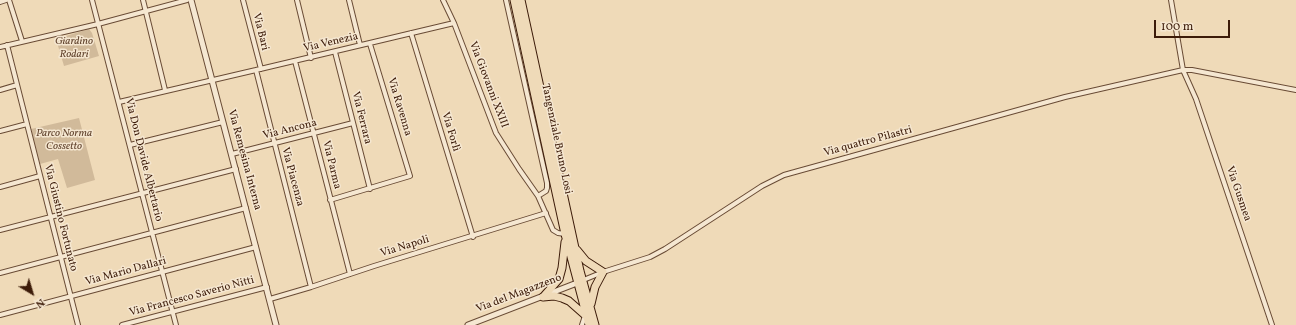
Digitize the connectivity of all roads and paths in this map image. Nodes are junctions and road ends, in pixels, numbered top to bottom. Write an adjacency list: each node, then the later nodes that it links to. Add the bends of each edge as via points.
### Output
1 (8, 0): 14 (street); 19 (street)
2 (92, 0): 17 (street, Via Don Davide Albertario)
3 (143, 0): 15 (street)
4 (187, 0): 15 (street)
5 (190, 0): 29 (street, Via Remesina Interna)
6 (243, 0): 27 (street, Via Bari)
7 (297, 0): 25 (street)
8 (349, 0): 22 (street)
9 (443, 0): 16 (street, Via Giovanni XXIII)
10 (506, 0): 48 (street, via 548,188)
11 (514, 0): 55 (main road, Tangenziale Bruno Losi)
12 (521, 0): 57 (main road, Tangenziale Bruno Losi)
13 (1171, 0): 28 (street, Via Gusmea)
14 (0, 2)
15 (146, 11): 17 (street); 32 (street)
16 (454, 23): 18 (street, Via Venezia); 48 (street, Via Giovanni XXIII, via 496,133)
17 (98, 24): 19 (street); 34 (street, Via Don Davide Albertario)
18 (411, 33): 20 (street, Via Venezia); 56 (street, Via Forlì)
19 (22, 41): 21 (street)
20 (370, 44): 22 (street, Via Venezia); 46 (street, Via Ravenna, via 410,176)
21 (7, 45): 23 (street); 30 (street, Via Giustino Fortunato)
22 (360, 45): 24 (street, Via Venezia)
23 (0, 47)
24 (335, 52): 25 (street, Via Venezia); 36 (street, Via Ferrara)
25 (311, 58): 26 (street, Via Venezia)
26 (295, 61): 27 (street, Via Venezia); 39 (street, Via Parma)
27 (258, 70): 29 (street, Via Venezia); 40 (street, Via Piacenza)
28 (1183, 70): 33 (street, Via quattro Pilastri); 61 (street, Via quattro Pilastri, via 1065,97 784,175 762,186 665,249 650,257); 83 (street, Via Gusmea, via 1196,99)
29 (212, 80): 32 (street, Via Venezia); 35 (street, Via Remesina Interna)
30 (17, 85): 31 (street); 37 (street, Via Giustino Fortunato)
31 (0, 90)
32 (165, 90): 34 (street, Via Venezia)
33 (1296, 90)
34 (118, 102): 41 (street, Via Don Davide Albertario)
35 (223, 122): 41 (street); 42 (street, Via Remesina Interna)
36 (353, 123): 39 (street, Via Ancona); 46 (street, Via Ferrara)
37 (27, 124): 38 (street); 44 (street, Via Giustino Fortunato)
38 (0, 131)
39 (314, 133): 40 (street, Via Ancona); 49 (street, Via Parma)
40 (273, 143): 42 (street, Via Ancona); 66 (street, Via Piacenza)
41 (130, 145): 47 (street, Via Don Davide Albertario)
42 (232, 154): 43 (street, Via Remesina Interna)
43 (236, 169): 47 (street); 50 (street, Via Remesina Interna)
44 (40, 176): 45 (street); 52 (street, Via Giustino Fortunato)
45 (0, 186)
46 (370, 188): 49 (street)
47 (141, 193): 52 (street); 54 (street, Via Don Davide Albertario)
48 (538, 196): 51 (street, Via Giovanni XXIII)
49 (330, 200): 63 (street, Via Parma)
50 (246, 208): 54 (street); 58 (street, Via Remesina Interna)
51 (546, 213): 55 (street, Via Giovanni XXIII, via 553,230); 56 (street, Via Napoli)
52 (50, 217): 53 (street); 59 (street, Via Giustino Fortunato)
53 (0, 230)
54 (151, 233): 59 (street); 60 (street, Via Don Davide Albertario)
55 (565, 234): 64 (main road, Tangenziale Bruno Losi); 68 (main road, via 559,279)
56 (473, 237): 63 (street, Via Napoli)
57 (574, 246): 61 (main road, via 580,256); 64 (main road, Tangenziale Bruno Losi)
58 (256, 247): 60 (street, Via Mario Dallari); 65 (street, Via Remesina Interna)
59 (61, 257): 62 (street); 67 (street, Via Giustino Fortunato)
60 (163, 272): 67 (street, Via Mario Dallari); 71 (street, Via Don Davide Albertario)
61 (603, 272): 64 (street, Via quattro Pilastri); 70 (main road, via 595,287)
62 (0, 273)
63 (350, 274): 66 (street, Via Napoli)
64 (580, 282): 68 (street, Via del Magazzeno); 70 (main road); 73 (main road)
65 (267, 287): 69 (street, Via Remesina Interna); 71 (street, Via Francesco Saverio Nitti)
66 (311, 287): 69 (street, Via Napoli)
67 (70, 296): 72 (street, Via Mario Dallari); 75 (street, Via Giustino Fortunato)
68 (543, 297): 73 (main road, via 554,296 569,301); 74 (street, Via del Magazzeno)
69 (270, 299): 78 (street, Via Remesina Interna)
70 (590, 308): 82 (main road)
71 (173, 312): 76 (street, Via Francesco Saverio Nitti); 77 (street, Via Don Davide Albertario)
72 (0, 315)
73 (586, 316): 80 (street); 81 (main road)
74 (479, 323): 79 (street, Via del Magazzeno)
75 (78, 325)
76 (122, 325)
77 (176, 325)
78 (276, 325)
79 (468, 325)
80 (582, 325)
81 (589, 325)
82 (595, 325)
83 (1272, 325)

